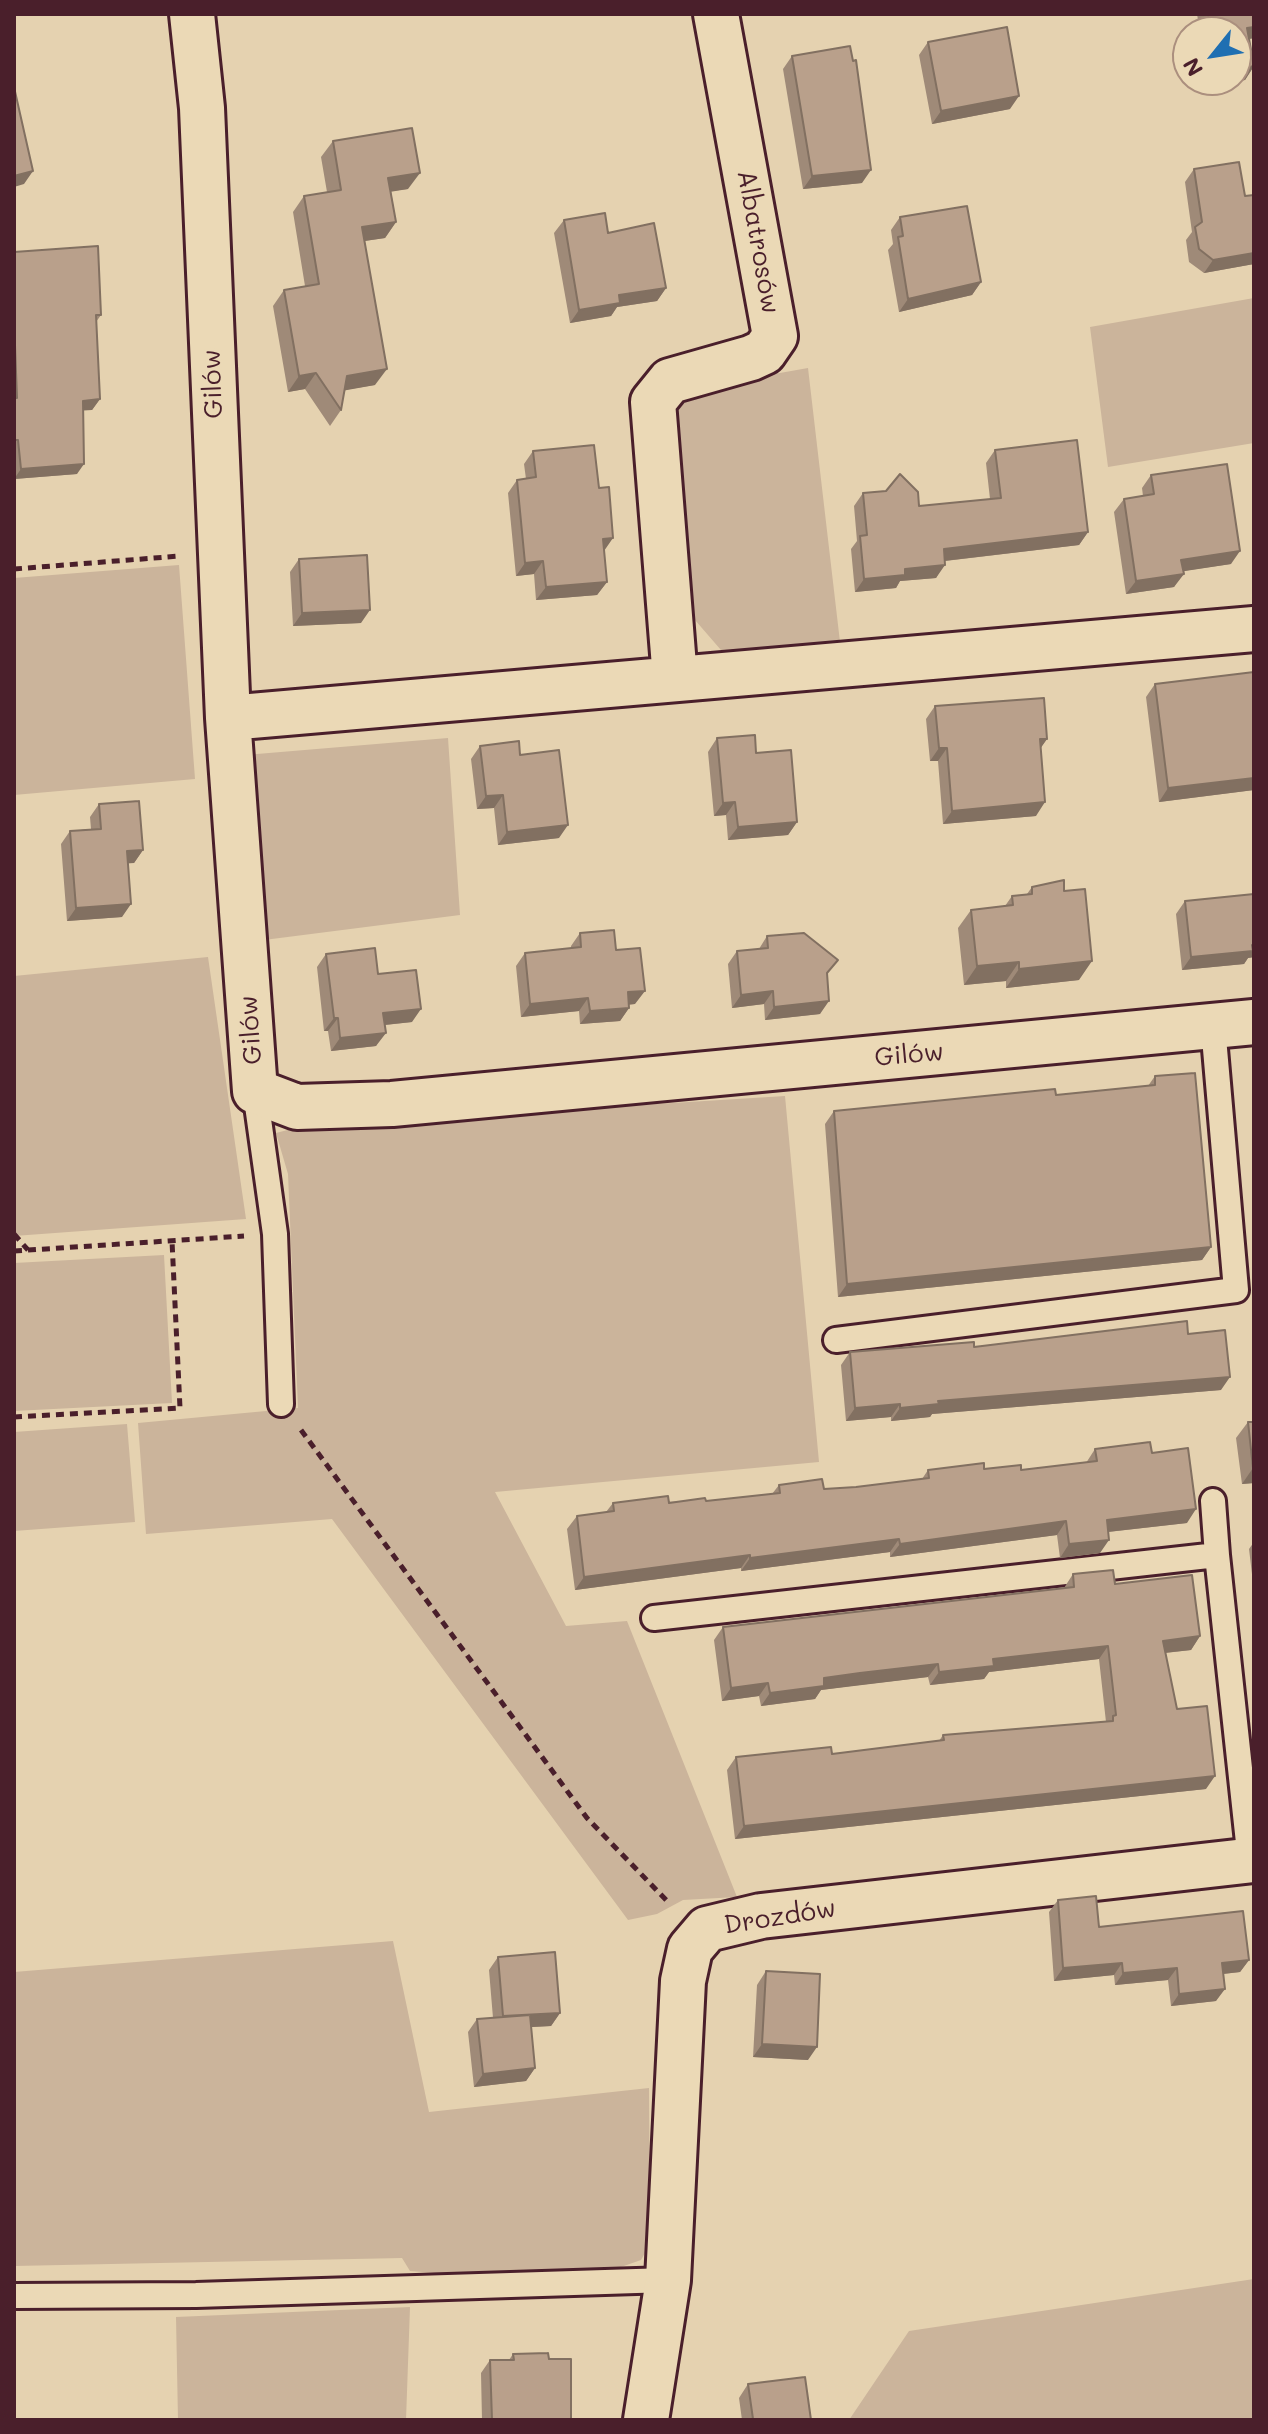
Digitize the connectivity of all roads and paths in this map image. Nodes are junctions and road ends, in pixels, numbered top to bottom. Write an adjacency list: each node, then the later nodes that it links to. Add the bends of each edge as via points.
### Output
1 (192, 14): 3 (street, Gilów, via 202,108)
2 (716, 14): 6 (street, Albatrosów, via 775,336 764,352 751,358 670,381 653,402)
3 (221, 553): 4 (path); 7 (street, Gilów)
4 (14, 569)
5 (1254, 629): 6 (street)
6 (675, 679): 7 (street)
7 (228, 718): 9 (street, Gilów)
8 (1233, 1024): 9 (street, Gilów, via 392,1104 297,1107); 15 (lane, via 1236,1290)
9 (255, 1091): 11 (lane)
10 (14, 1234): 13 (path)
11 (275, 1234): 12 (path); 16 (lane)
12 (172, 1241): 13 (path); 17 (path, via 180,1408)
13 (28, 1250): 14 (path)
14 (14, 1251)
15 (836, 1340)
16 (281, 1404): 22 (path, via 587,1818 666,1901)
17 (14, 1417)
18 (1213, 1501): 19 (lane)
19 (1217, 1555): 20 (lane); 21 (lane)
20 (654, 1618)
21 (1252, 1860): 22 (street, Drozdów, via 761,1916)
22 (707, 1929): 23 (street, Drozdów, via 690,1949 683,1981)
23 (668, 2280): 24 (lane); 25 (street, Drozdów)
24 (14, 2296)
25 (646, 2420)

